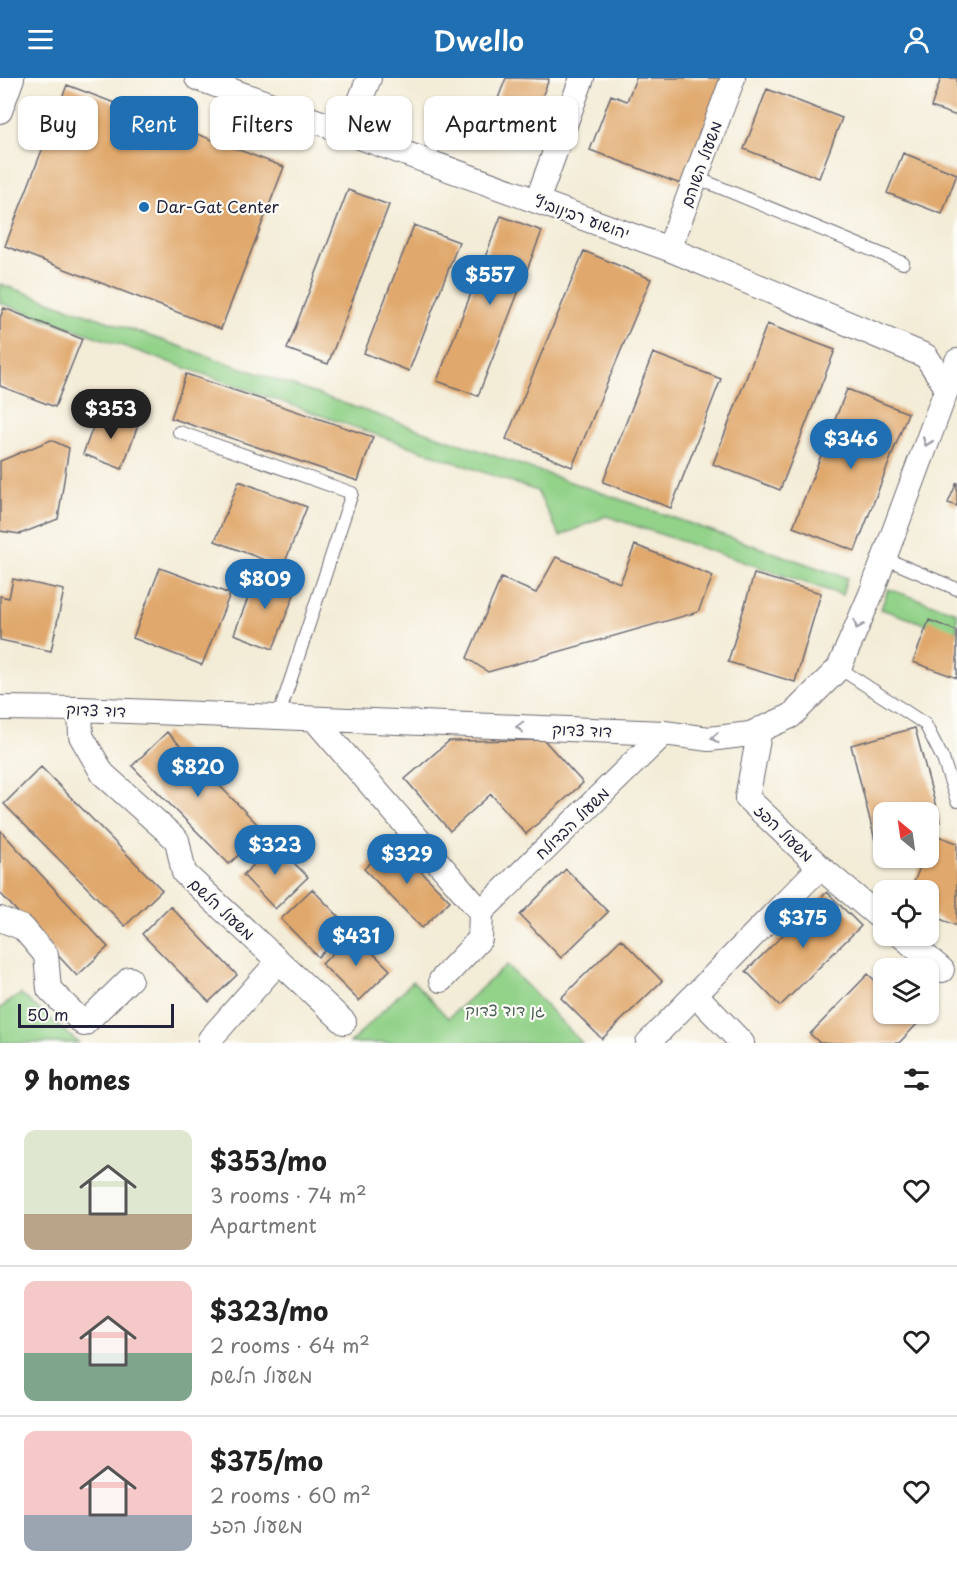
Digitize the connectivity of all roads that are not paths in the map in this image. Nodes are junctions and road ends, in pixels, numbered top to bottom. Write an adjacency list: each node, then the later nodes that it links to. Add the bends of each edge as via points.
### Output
1 (12, 78): 7 (street)
2 (197, 78): 8 (street, יהושוע רבינוביץ)
3 (369, 78): 6 (street)
4 (582, 78): 11 (street)
5 (733, 78): 10 (street, משעול השוהם)
6 (362, 96)
7 (0, 111)
8 (326, 124)
9 (397, 150): 11 (street, יהושוע רבינוביץ)
10 (697, 178): 12 (street, משעול השוהם); 13 (lane)
11 (537, 201): 12 (street, יהושוע רבינוביץ)
12 (669, 249): 15 (street, יהושוע רבינוביץ, via 926,356)
13 (903, 264)
14 (957, 361): 15 (street, דוד צדוק)
15 (952, 389): 17 (street, דוד צדוק, one-way to 17)
16 (179, 432): 22 (lane, via 352,493)
17 (884, 558): 18 (lane); 19 (street, דוד צדוק, one-way to 19)
18 (957, 589)
19 (839, 668): 24 (street, דוד צדוק, via 790,716); 26 (lane, via 926,724)
20 (0, 708): 21 (street, דוד צדוק)
21 (80, 709): 22 (street, דוד צדוק); 32 (street, משעול הלשם, via 81,736 103,774 177,840 184,873)
22 (278, 718): 23 (street, דוד צדוק)
23 (315, 720): 25 (street, דוד צדוק, one-way to 23); 28 (street)
24 (760, 729): 25 (street, דוד צדוק, one-way to 25, via 709,739); 27 (street, משעול הפז, via 747,798)
25 (664, 734): 28 (street, משעול הבדולח)
26 (957, 801)
27 (820, 867): 29 (street, משעול הפז); 36 (street, משעול הפז)
28 (481, 912): 35 (street, via 480,939)
29 (873, 912)
30 (0, 919): 34 (street, via 23,928 46,955 49,989 84,1024)
31 (914, 946): 33 (street)
32 (278, 962): 37 (street, משעול הלשם); 38 (street)
33 (942, 970)
34 (130, 979)
35 (441, 980)
36 (695, 994): 39 (street, משעול הפז); 40 (street)
37 (344, 1022)
38 (210, 1039)
39 (648, 1043)
40 (742, 1043)

